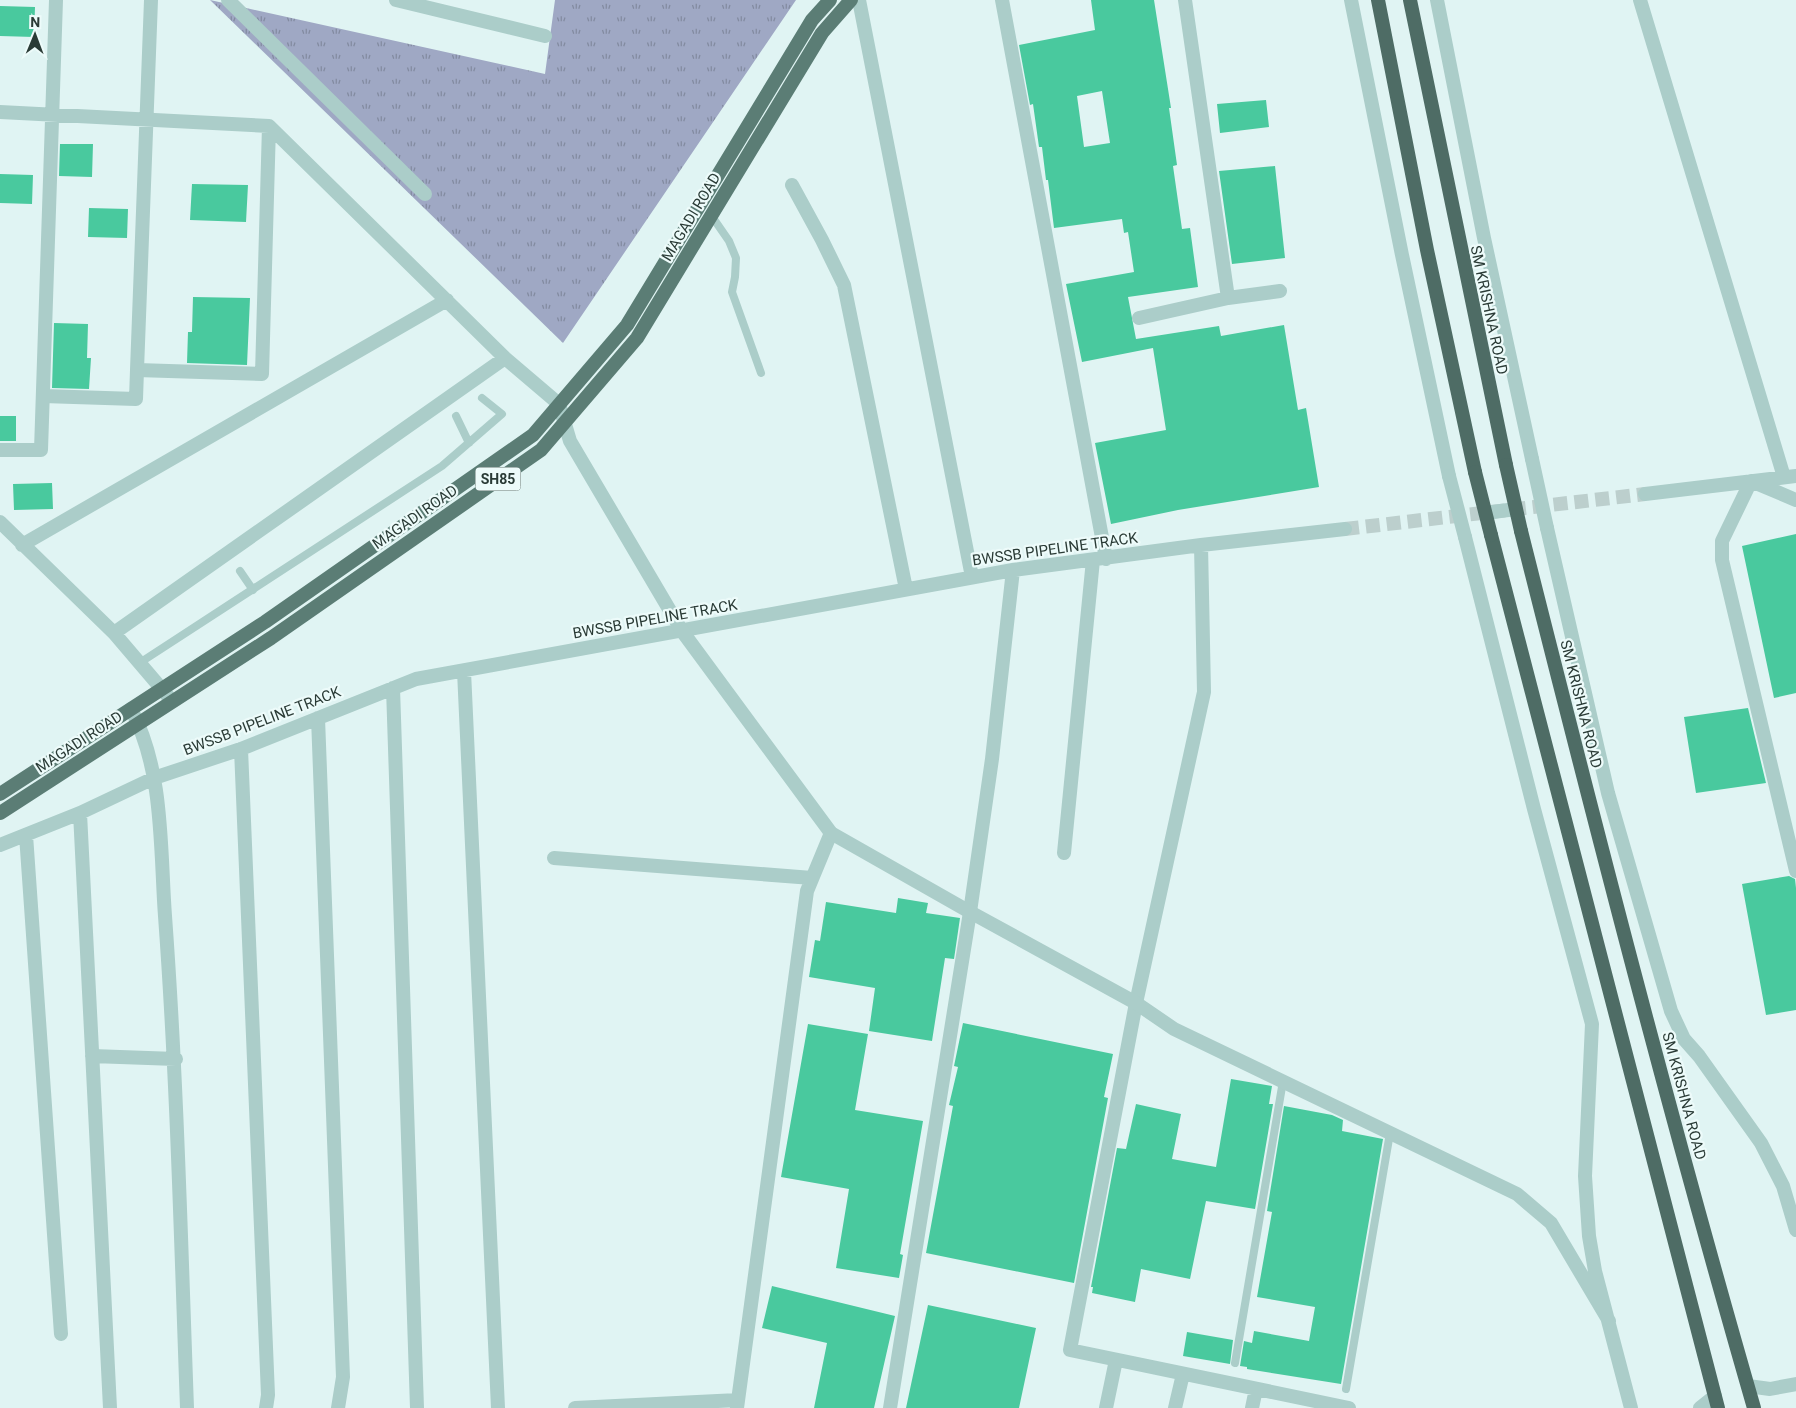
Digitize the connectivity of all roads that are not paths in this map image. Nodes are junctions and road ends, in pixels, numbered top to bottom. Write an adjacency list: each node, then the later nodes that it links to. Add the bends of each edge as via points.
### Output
1 (56, 0): 17 (street)
2 (151, 0): 18 (street)
3 (228, 0): 21 (street)
4 (396, 0): 15 (street)
5 (830, 0): 32 (main road, MAGADI ROAD / SH85, via 812,20 627,325)
6 (851, 0): 22 (main road, MAGADI ROAD / SH85, via 822,33)
7 (859, 0): 50 (street)
8 (1002, 0): 47 (street)
9 (1185, 0): 24 (street)
10 (1351, 0): 82 (street, bridge, via 1449,476 1592,1024 1585,1150 1586,1202 1595,1271)
11 (1378, 0): 42 (highway, bridge)
12 (1410, 0): 41 (highway, SM KRISHNA ROAD, bridge)
13 (1437, 0): 81 (street, SM KRISHNA ROAD, bridge, via 1484,238 1608,793 1671,1011 1684,1039 1761,1143 1783,1186)
14 (1640, 0): 37 (street)
15 (545, 36)
16 (0, 112): 17 (street)
17 (52, 114): 18 (street); 30 (street)
18 (147, 119): 19 (street); 28 (street)
19 (268, 126): 25 (street); 28 (street, via 262,374)
20 (792, 185): 52 (street, via 844,285)
21 (424, 194)
22 (711, 215): 29 (lane, via 736,258 732,292); 34 (main road, MAGADI ROAD / SH85, via 637,338)
23 (1280, 291): 24 (street)
24 (1228, 298): 26 (street)
25 (447, 300): 27 (street); 45 (street)
26 (1139, 318)
27 (505, 358): 32 (street); 54 (street)
28 (137, 370): 30 (street, via 136,399)
29 (761, 373)
30 (43, 396): 36 (street, via 41,450)
31 (482, 398): 35 (lane, via 502,414)
32 (559, 404): 34 (street); 57 (main road, MAGADI ROAD / SH85, via 533,435 265,622)
33 (456, 416): 35 (lane)
34 (564, 421): 53 (street, via 570,441); 59 (main road, MAGADI ROAD / SH85, via 541,450 271,638)
35 (469, 443): 51 (lane, via 442,466)
36 (0, 450)
37 (1790, 476): 38 (street)
38 (1751, 481): 39 (street); 40 (street); 73 (street, via 1722,541 1722,560)
39 (1644, 494)
40 (1796, 500)
41 (1516, 509): 42 (street); 88 (highway, SM KRISHNA ROAD, bridge, via 1587,796)
42 (1485, 513): 91 (highway, bridge)
43 (0, 522): 45 (street)
44 (1344, 529): 46 (street, BWSSB PIPELINE TRACK)
45 (22, 545): 54 (street)
46 (1201, 545): 47 (street, BWSSB PIPELINE TRACK); 76 (street, via 1204,692)
47 (1100, 559): 48 (street, BWSSB PIPELINE TRACK); 71 (street)
48 (1014, 570): 50 (street, BWSSB PIPELINE TRACK); 75 (street)
49 (240, 571): 51 (lane)
50 (972, 577): 52 (street, BWSSB PIPELINE TRACK)
51 (253, 590): 55 (lane)
52 (906, 590): 53 (street, BWSSB PIPELINE TRACK)
53 (682, 631): 56 (street, BWSSB PIPELINE TRACK); 68 (street)
54 (114, 632): 55 (street)
55 (140, 662): 57 (street)
56 (464, 671): 58 (street, BWSSB PIPELINE TRACK); 98 (street)
57 (162, 688): 59 (street); 60 (main road, MAGADI ROAD / SH85)
58 (393, 688): 61 (street, BWSSB PIPELINE TRACK); 97 (street)
59 (172, 701): 62 (main road, MAGADI ROAD / SH85)
60 (131, 709): 62 (street); 65 (main road, MAGADI ROAD / SH85)
61 (318, 718): 63 (street, BWSSB PIPELINE TRACK); 96 (street, via 343,1377)
62 (139, 724): 64 (street); 66 (main road, MAGADI ROAD / SH85)
63 (241, 749): 64 (street, BWSSB PIPELINE TRACK); 95 (street, via 268,1385)
64 (154, 778): 67 (street, BWSSB PIPELINE TRACK); 78 (street)
65 (0, 794)
66 (0, 813)
67 (80, 813): 69 (street, BWSSB PIPELINE TRACK); 77 (street)
68 (831, 833): 74 (street); 75 (street)
69 (26, 834): 70 (street, BWSSB PIPELINE TRACK); 83 (street)
70 (0, 845)
71 (1064, 854)
72 (554, 858): 74 (street)
73 (1796, 871)
74 (812, 878): 92 (street, via 807,891)
75 (970, 912): 76 (street); 100 (street)
76 (1136, 1003): 79 (street, via 1174,1029); 84 (street, via 1070,1350)
77 (92, 1056): 78 (street); 93 (street)
78 (176, 1059): 94 (street)
79 (1283, 1081): 80 (street); 85 (lane)
80 (1390, 1133): 82 (street, via 1517,1194 1538,1211 1551,1223); 90 (lane)
81 (1796, 1230)
82 (1609, 1321): 105 (street)
83 (61, 1334)
84 (1116, 1360): 86 (street); 101 (street)
85 (1235, 1364)
86 (1182, 1374): 89 (street); 102 (street)
87 (1796, 1384): 88 (street, via 1770,1389)
88 (1748, 1386): 107 (highway, SM KRISHNA ROAD)
89 (1256, 1389): 103 (street); 104 (street)
90 (1346, 1389)
91 (1717, 1402): 106 (street)
92 (737, 1404): 99 (street)
93 (110, 1408)
94 (187, 1408)
95 (266, 1408)
96 (338, 1408)
97 (417, 1408)
98 (498, 1408)
99 (576, 1408)
100 (890, 1408)
101 (1106, 1408)
102 (1175, 1408)
103 (1252, 1408)
104 (1345, 1408)
105 (1630, 1408)
106 (1700, 1408)
107 (1754, 1408)

